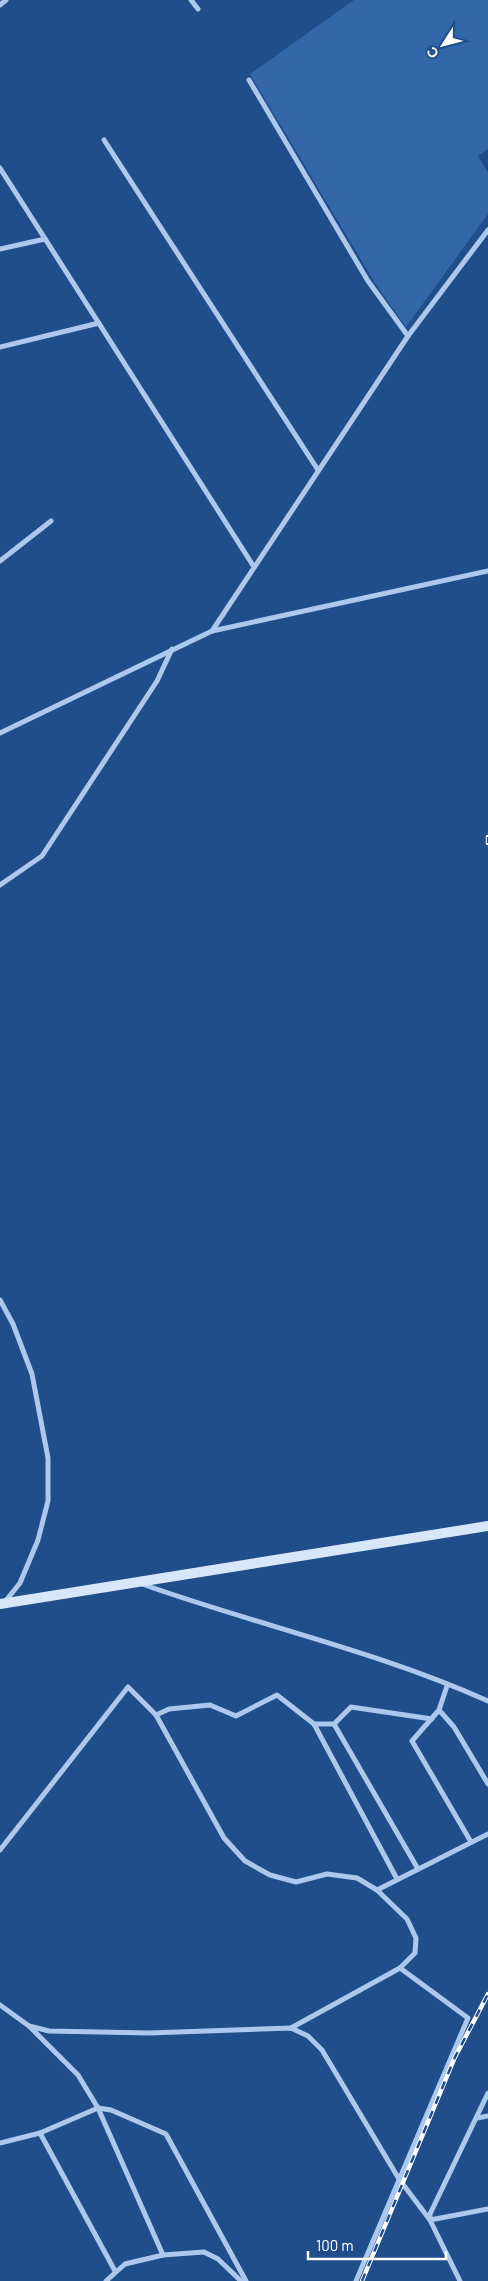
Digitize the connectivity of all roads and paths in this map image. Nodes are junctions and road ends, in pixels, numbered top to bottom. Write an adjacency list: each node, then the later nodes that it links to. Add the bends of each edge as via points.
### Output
1 (6, 0): 3 (street)
2 (191, 0): 4 (street)
3 (0, 4)
4 (198, 9)
5 (249, 80): 12 (street, via 368,281)
6 (104, 140): 14 (street)
7 (0, 168): 9 (street)
8 (488, 230): 12 (street)
9 (45, 239): 10 (street); 11 (street)
10 (0, 250)
11 (99, 323): 13 (street); 17 (street)
12 (408, 336): 14 (street)
13 (0, 347)
14 (318, 470): 17 (street)
15 (51, 521): 16 (street)
16 (0, 561)
17 (254, 567): 19 (street)
18 (488, 572): 19 (street)
19 (212, 630): 20 (street)
20 (172, 649): 21 (street); 22 (street, via 157,681 42,856)
21 (0, 733)
22 (0, 885)
23 (0, 1300): 26 (street, via 32,1374 48,1458 48,1501 38,1540 20,1583)
24 (488, 1526): 25 (street)
25 (137, 1582): 26 (street); 27 (street, via 383,1659)
26 (2, 1604)
27 (447, 1686): 28 (street); 29 (street)
28 (488, 1701)
29 (440, 1710): 31 (street); 34 (street)
30 (156, 1715): 32 (street, via 169,1709 210,1705 236,1716 277,1695); 37 (street, via 128,1687); 40 (street, via 224,1838 245,1861 270,1874 296,1882 327,1874 357,1878)
31 (432, 1719): 33 (street, via 351,1707); 36 (street, via 412,1741)
32 (314, 1724): 33 (street); 39 (street)
33 (334, 1724): 38 (street)
34 (488, 1784)
35 (488, 1834): 36 (street)
36 (471, 1842): 38 (street)
37 (0, 1850)
38 (418, 1869): 39 (street)
39 (397, 1880): 40 (street)
40 (377, 1890): 41 (street, via 407,1919 416,1938 415,1953)
41 (400, 1968): 44 (street); 51 (street, via 468,2018)
42 (0, 2005): 43 (street)
43 (29, 2026): 44 (street, via 49,2031 149,2033); 46 (street, via 78,2075)
44 (291, 2028): 51 (street, via 308,2036 322,2050)
45 (488, 2093): 48 (street)
46 (98, 2108): 49 (street); 54 (street); 58 (street, via 111,2110 166,2134)
47 (488, 2116): 48 (street)
48 (477, 2118): 53 (street, via 430,2214)
49 (40, 2134): 50 (street); 55 (street)
50 (0, 2142)
51 (399, 2179): 53 (street); 59 (street)
52 (488, 2209): 53 (street)
53 (430, 2220): 60 (street)
54 (163, 2255): 55 (street, via 125,2264); 57 (street, via 204,2252 218,2259)
55 (115, 2271): 56 (street)
56 (106, 2281)
57 (241, 2281)
58 (246, 2281)
59 (356, 2281)
60 (460, 2281)

